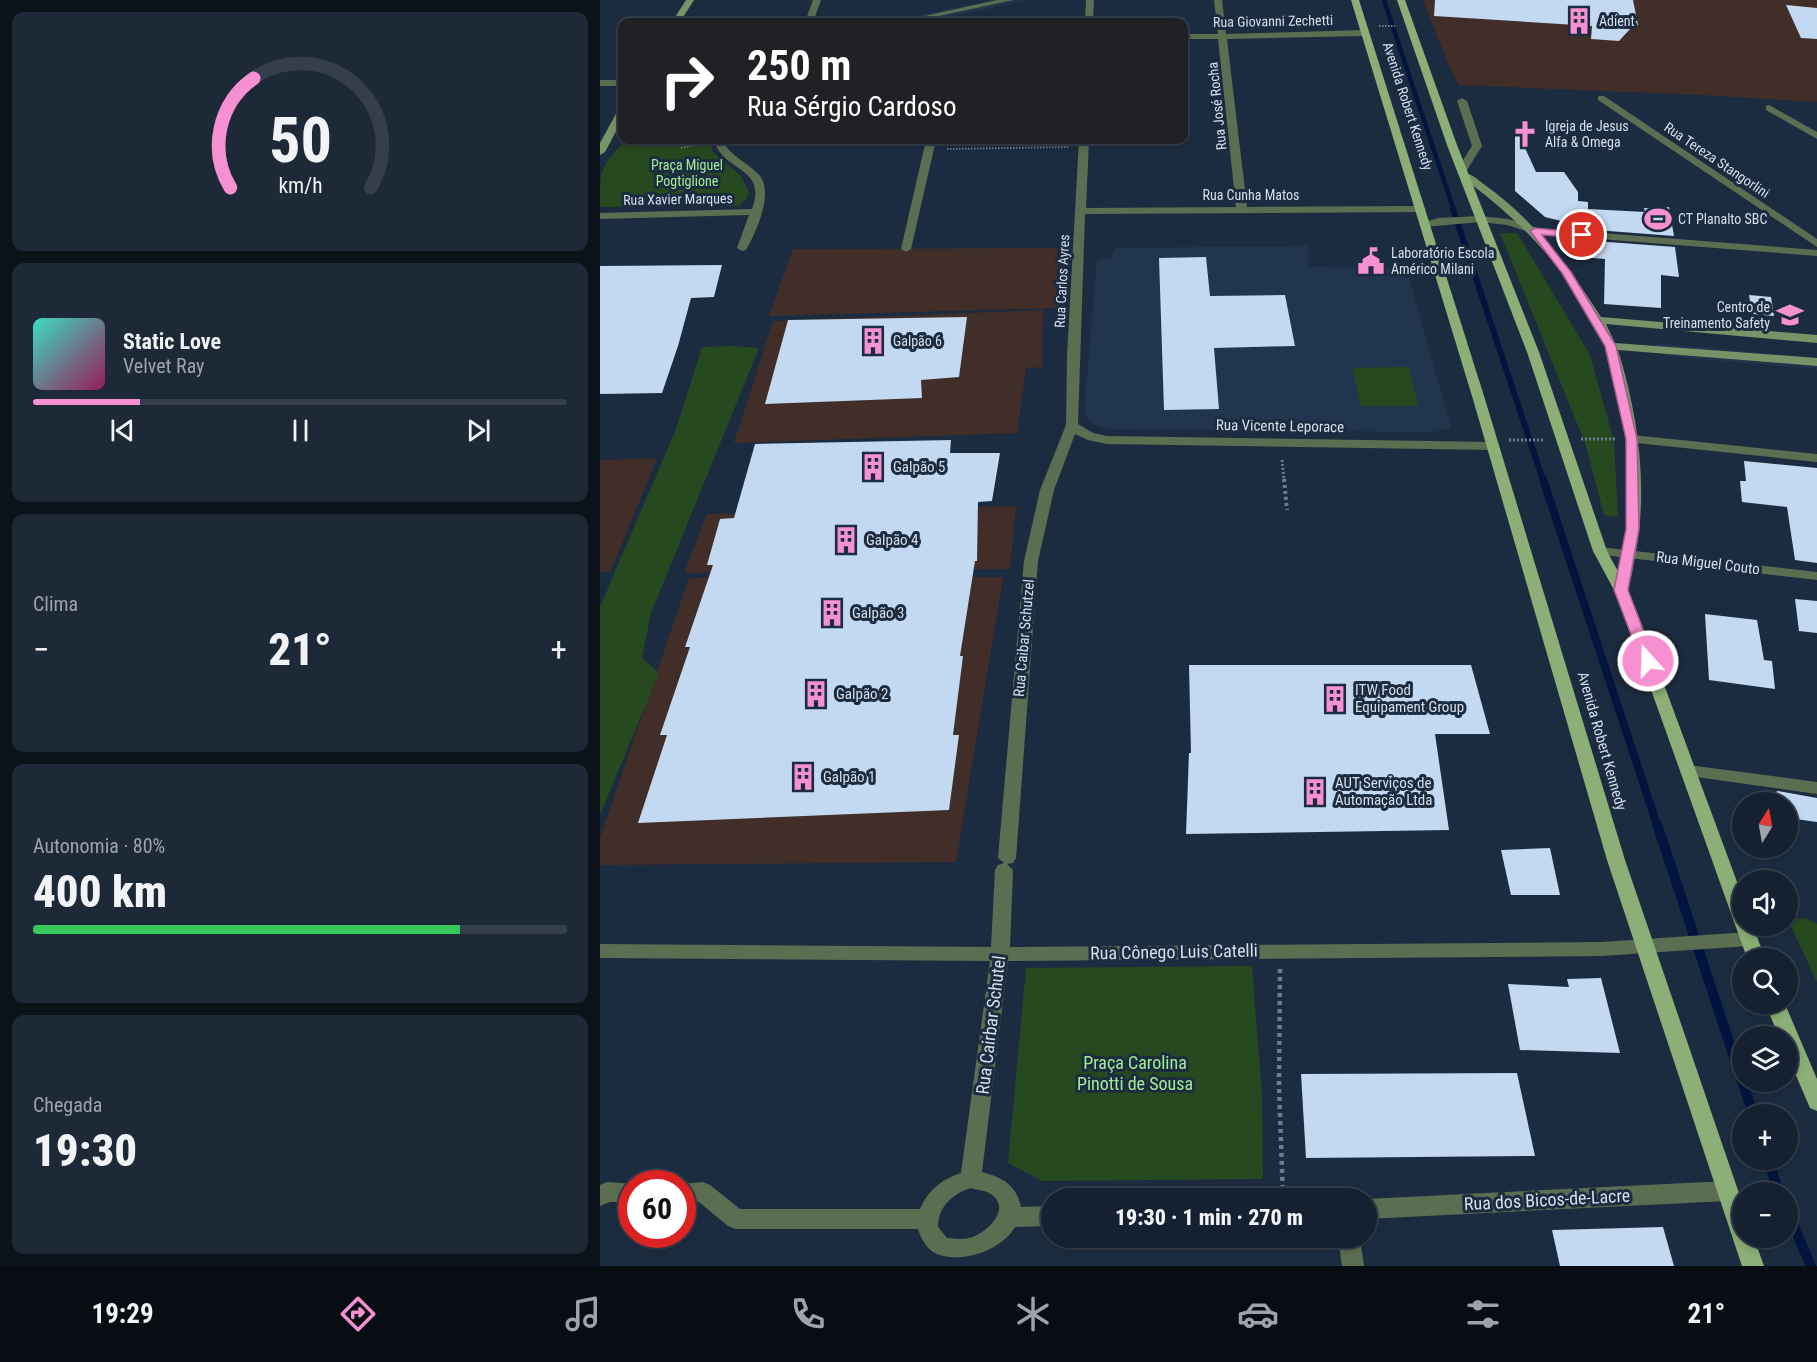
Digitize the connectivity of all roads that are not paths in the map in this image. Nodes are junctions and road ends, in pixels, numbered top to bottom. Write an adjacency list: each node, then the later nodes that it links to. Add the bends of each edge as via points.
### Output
1 (690, 0): 9 (street)
2 (817, 0): 10 (street)
3 (1009, 0): 8 (street)
4 (1090, 0): 12 (street)
5 (1218, 0): 14 (street, Rua José Rocha)
6 (1355, 0): 13 (main road, Avenida Robert Kennedy)
7 (1401, 0): 29 (main road, Avenida Robert Kennedy)
8 (966, 4): 11 (street)
9 (679, 18)
10 (810, 18)
11 (915, 18)
12 (1089, 18)
13 (1364, 33): 14 (street, Rua Giovanni Zechetti); 34 (main road, Avenida Robert Kennedy)
14 (1223, 36): 15 (street, Rua Giovanni Zechetti); 30 (street, Rua José Rocha)
15 (1188, 37)
16 (600, 83): 17 (street)
17 (618, 83)
18 (1601, 98): 37 (street, Rua Tereza Stangorlini)
19 (1462, 101): 29 (street, via 1477,146)
20 (1768, 108): 22 (street)
21 (618, 119): 28 (street)
22 (1805, 129): 23 (street); 24 (street)
23 (1817, 130)
24 (1817, 136)
25 (717, 144): 32 (street, via 756,176 761,198)
26 (930, 144): 39 (street)
27 (1084, 144): 31 (street, Rua Carlos Ayres)
28 (600, 152)
29 (1464, 172): 35 (main road, Avenida Robert Kennedy); 36 (street)
30 (1242, 210): 31 (street, Rua Cunha Matos); 34 (street, Rua Cunha Matos)
31 (1081, 211): 45 (street, Rua Carlos Ayres)
32 (756, 212): 33 (street, Rua Xavier Marques); 38 (street)
33 (600, 216)
34 (1427, 218): 35 (street); 47 (main road, Avenida Robert Kennedy)
35 (1475, 219): 36 (street, via 1508,221); 49 (main road, Avenida Robert Kennedy, via 1533,352 1555,439)
36 (1535, 231): 40 (street); 41 (street)
37 (1817, 244)
38 (742, 248)
39 (906, 249)
40 (1817, 253)
41 (1597, 320): 42 (street); 43 (street)
42 (1817, 339)
43 (1611, 346): 44 (street); 46 (street)
44 (1817, 362)
45 (1072, 425): 47 (street, Rua Vicente Leporace, via 1090,437 1107,440); 55 (street, Rua Caibar Schutzel, via 1047,490 1030,561)
46 (1632, 439): 48 (street); 50 (street, via 1634,506)
47 (1492, 446): 58 (main road, Avenida Robert Kennedy)
48 (1817, 458)
49 (1600, 551): 50 (street, Rua Miguel Couto); 52 (main road, Avenida Robert Kennedy)
50 (1628, 554): 51 (street, Rua Miguel Couto); 52 (street)
51 (1817, 576)
52 (1621, 590): 53 (main road, Avenida Robert Kennedy)
53 (1688, 771): 54 (street); 56 (main road, Avenida Robert Kennedy)
54 (1817, 788)
55 (1005, 864): 60 (street, Rua Cairbar Schutel)
56 (1732, 893)
57 (1732, 934): 58 (street, Rua Cônego Luis Catelli, via 1718,940)
58 (1650, 945): 60 (street, Rua Cônego Luis Catelli); 64 (main road, Avenida Robert Kennedy)
59 (600, 951): 60 (street, Rua Cônego Luis Catelli)
60 (1000, 954): 63 (street, Rua Cairbar Schutel)
61 (1779, 1014): 62 (main road)
62 (1817, 1102)
63 (971, 1179): 70 (street, via 996,1185 1011,1205); 71 (street, via 958,1181 937,1197)
64 (1727, 1191): 68 (street, Rua dos Bicos-de-Lacre); 75 (main road, Avenida Robert Kennedy)
65 (618, 1192): 67 (street, via 606,1192)
66 (696, 1192): 71 (street, via 703,1192 736,1219)
67 (600, 1197)
68 (1377, 1208)
69 (1041, 1216): 70 (street)
70 (1011, 1217): 73 (street, via 1004,1234 990,1247)
71 (928, 1220): 73 (street, via 934,1240)
72 (1350, 1248): 74 (street)
73 (953, 1259)
74 (1353, 1266)
75 (1753, 1266)

